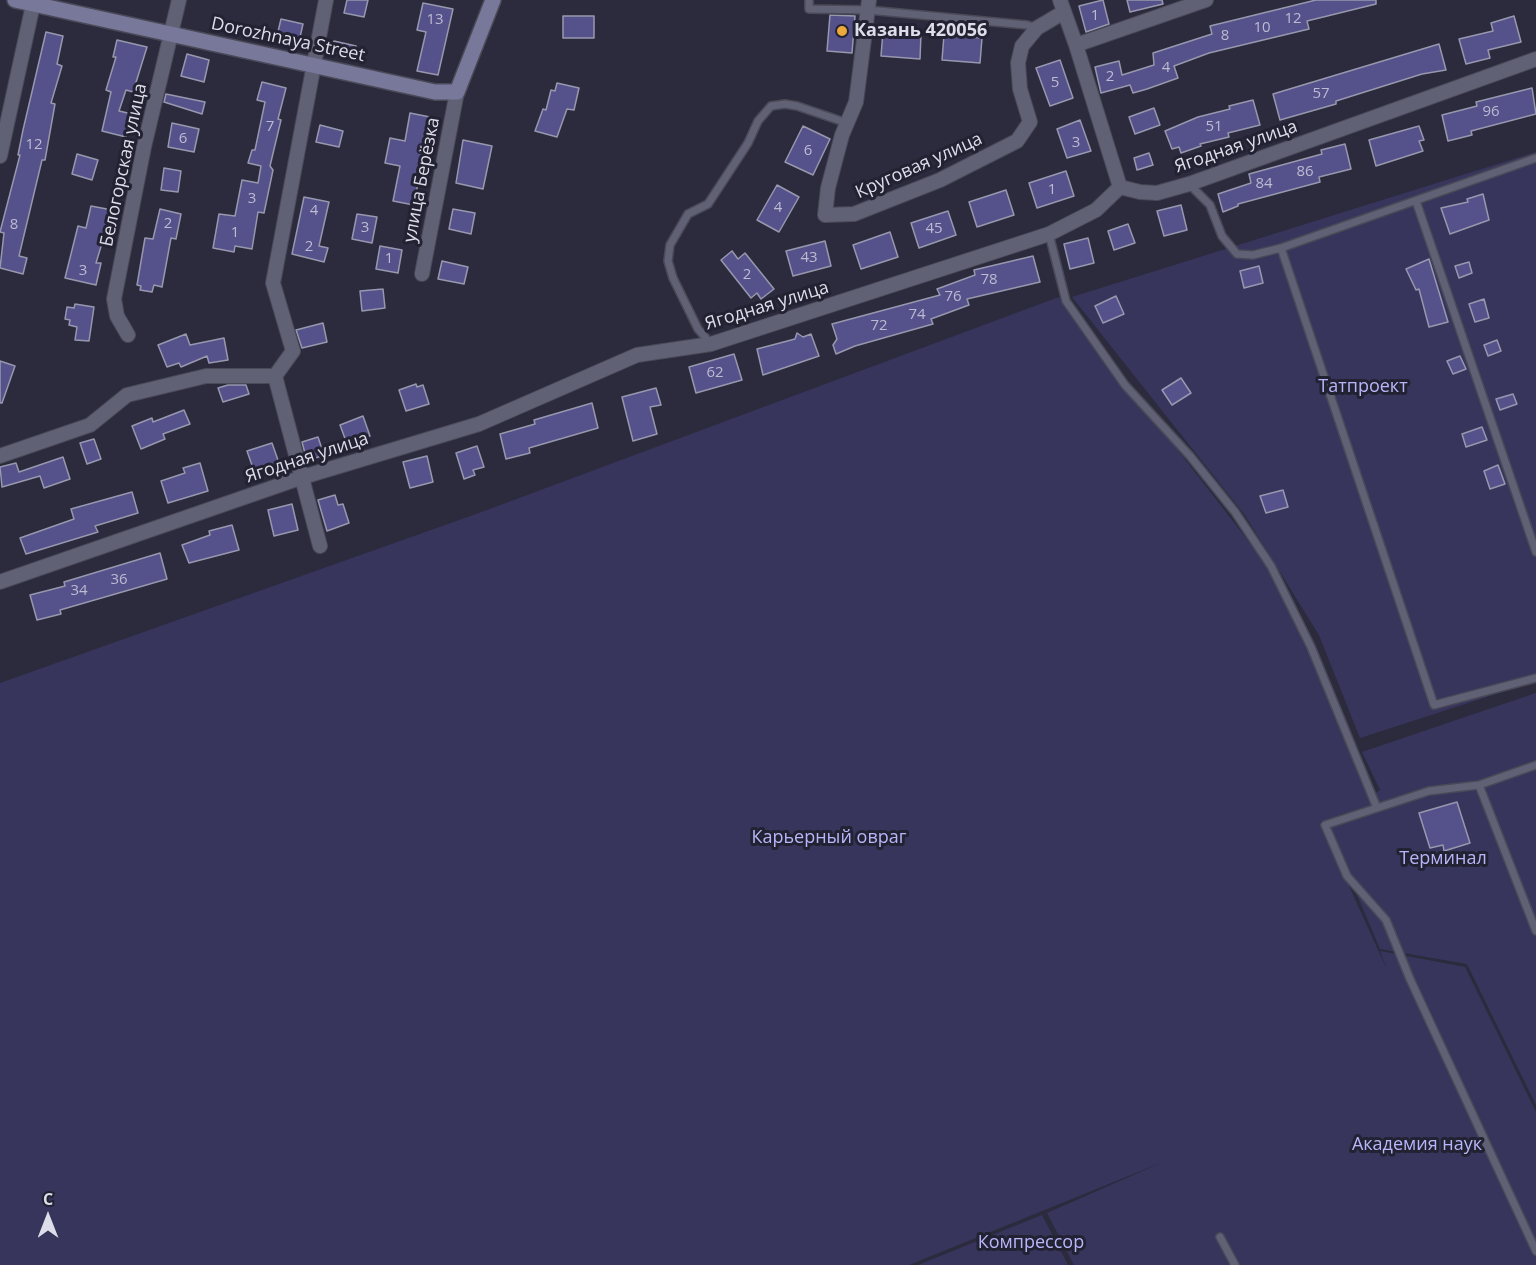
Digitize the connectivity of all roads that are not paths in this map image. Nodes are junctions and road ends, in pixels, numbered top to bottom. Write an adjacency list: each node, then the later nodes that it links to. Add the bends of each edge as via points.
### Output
1 (15, 0): 7 (street, Dorozhnaya Street)
2 (179, 0): 11 (street, Белогорская улица)
3 (326, 0): 14 (street)
4 (493, 0): 15 (street)
5 (808, 0): 8 (lane, via 809,9)
6 (1206, 0): 12 (street)
7 (34, 2): 11 (street, Dorozhnaya Street); 17 (street)
8 (869, 5): 10 (lane); 16 (street, Круговая улица, via 856,102)
9 (1062, 6): 10 (street, Круговая улица); 12 (street)
10 (1037, 28): 16 (street, Круговая улица, via 1022,46 1018,63 1020,89 1030,122 1017,141 940,180 854,214 825,215 828,188)
11 (171, 36): 14 (street, Dorozhnaya Street); 25 (street, Белогорская улица, via 114,299 117,316)
12 (1076, 45): 20 (street)
13 (1536, 58): 19 (street, Ягодная улица)
14 (312, 65): 15 (street, Dorozhnaya Street, via 435,92); 27 (street, via 273,283 293,351)
15 (457, 92): 24 (street, улица Берёзка)
16 (847, 123): 26 (lane, via 797,106 771,106 708,204 688,214 669,245 669,261 698,329)
17 (0, 156)
18 (1536, 158): 21 (lane)
19 (1189, 184): 20 (street, Ягодная улица, via 1157,192); 23 (lane, via 1210,206 1222,236 1237,254 1253,255)
20 (1120, 188): 22 (street, Ягодная улица, via 1096,210)
21 (1416, 201): 23 (lane); 31 (lane)
22 (1049, 234): 26 (street, Ягодная улица); 36 (lane, via 1066,301 1125,384 1235,512 1271,566 1311,646)
23 (1281, 248): 33 (lane, via 1434,705)
24 (422, 274)
25 (128, 335)
26 (711, 344): 29 (street, Ягодная улица, via 636,355 479,424)
27 (275, 376): 28 (street, via 206,376 127,395 90,425); 29 (street)
28 (0, 456)
29 (303, 477): 30 (street); 32 (street, Ягодная улица)
30 (320, 546)
31 (1536, 552)
32 (0, 582)
33 (1536, 678)
34 (1536, 765): 35 (lane)
35 (1479, 785): 36 (lane, via 1429,791); 37 (lane)
36 (1377, 808): 39 (lane, via 1325,825 1347,876 1386,920)
37 (1536, 931)
38 (1221, 1237): 40 (lane)
39 (1536, 1251)
40 (1235, 1265)

